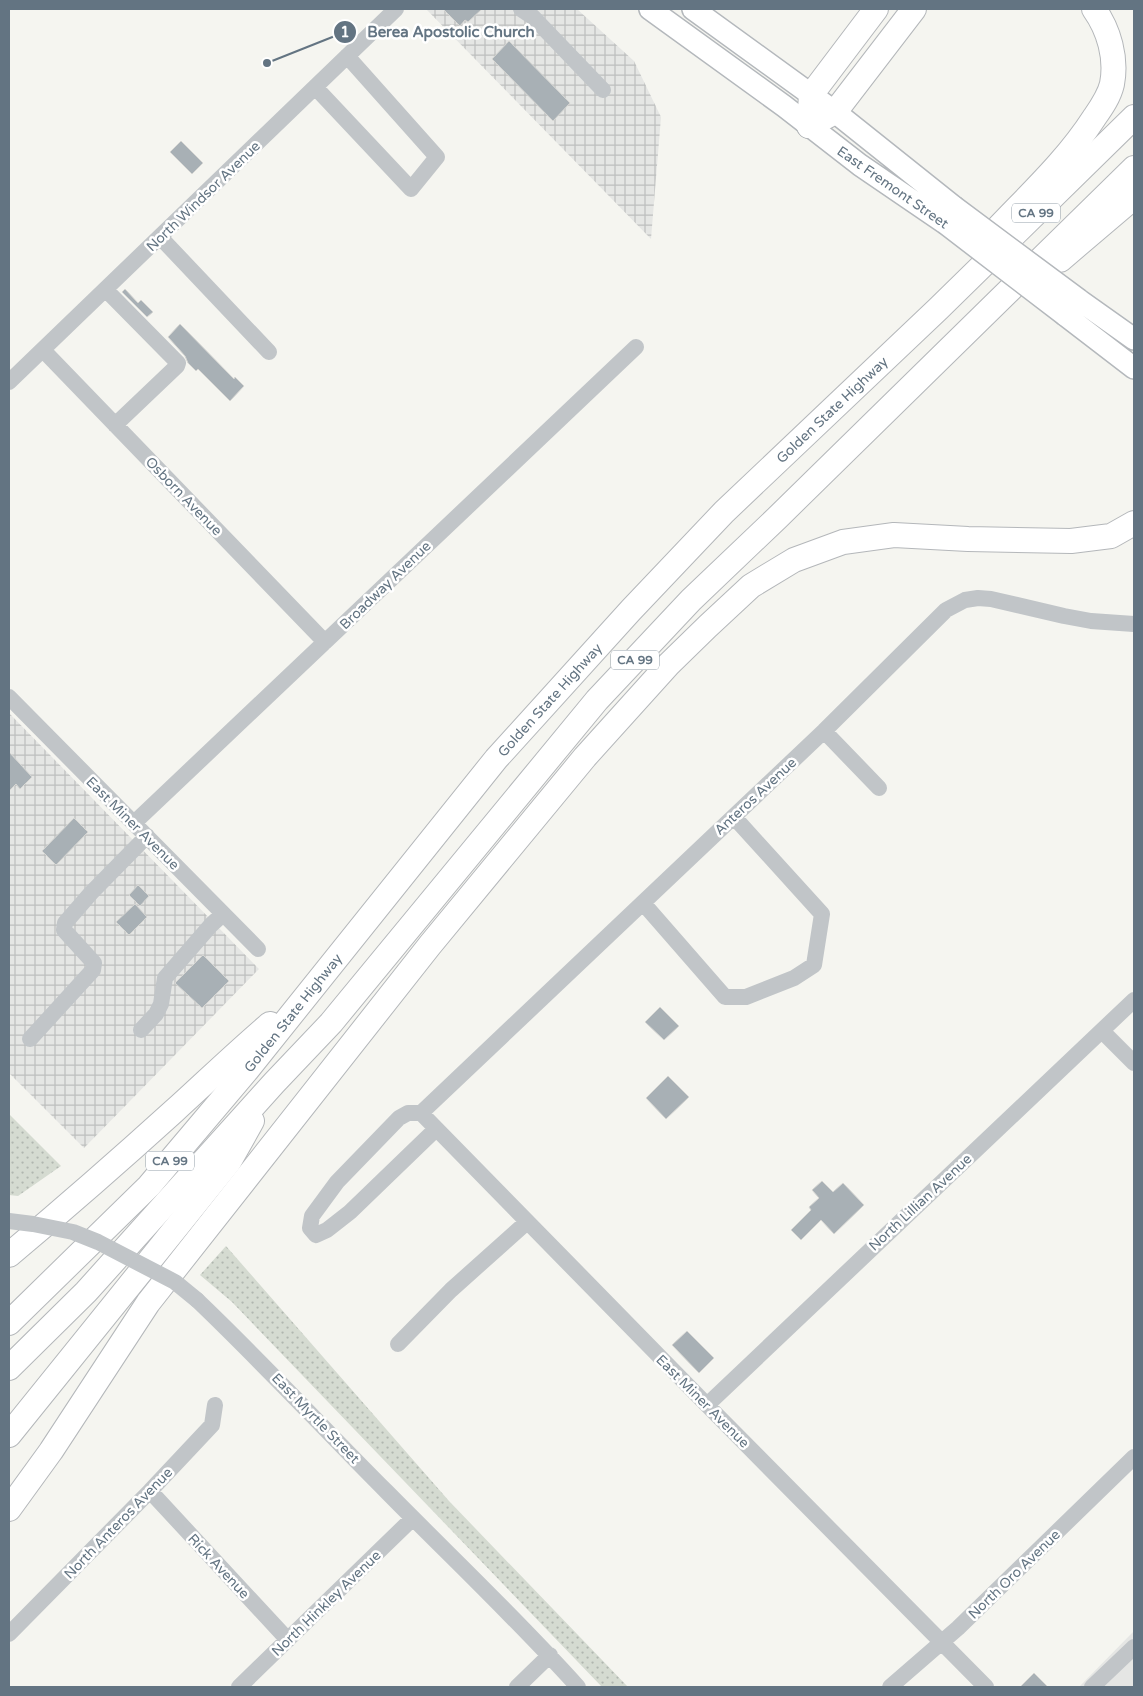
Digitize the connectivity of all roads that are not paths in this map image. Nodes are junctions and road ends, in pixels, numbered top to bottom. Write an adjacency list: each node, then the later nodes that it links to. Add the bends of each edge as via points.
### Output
1 (396, 9): 8 (street, North Windsor Avenue)
2 (521, 9): 10 (street, via 533,17)
3 (650, 9): 14 (main road, East Fremont Street)
4 (693, 9): 11 (main road, East Fremont Street)
5 (876, 9): 11 (highway)
6 (914, 9): 12 (highway)
7 (1094, 9): 22 (highway, via 1104,23 1113,54 1112,85 1103,104 1053,170 960,268)
8 (347, 56): 9 (street, North Windsor Avenue); 9 (street, via 437,157 411,189)
9 (315, 87): 18 (street, North Windsor Avenue)
10 (603, 90)
11 (811, 95): 12 (main road, East Fremont Street); 14 (highway)
12 (835, 112): 14 (highway); 17 (main road, East Fremont Street)
13 (1134, 117): 22 (highway, Golden State Highway / CA 99)
14 (809, 126): 17 (main road, East Fremont Street, via 860,165)
15 (1134, 168): 19 (highway, Golden State Highway / CA 99)
16 (1134, 197): 19 (highway, via 1057,262)
17 (949, 215): 21 (main road, East Fremont Street, bridge)
18 (160, 237): 20 (street, North Windsor Avenue); 26 (street)
19 (1030, 269): 48 (highway, Golden State Highway / CA 99, via 691,600 597,700 331,1023)
20 (106, 290): 25 (street, North Windsor Avenue); 29 (street, via 178,363)
21 (1072, 308): 23 (main road, East Fremont Street); 27 (main road, East Fremont Street)
22 (938, 309): 42 (highway, Golden State Highway / CA 99, via 724,512 586,659 496,759)
23 (1134, 339)
24 (636, 347): 32 (street, Broadway Avenue)
25 (42, 350): 28 (street, North Windsor Avenue); 29 (street, Osborn Avenue)
26 (269, 352)
27 (1134, 368)
28 (9, 382)
29 (116, 426): 32 (street, Osborn Avenue)
30 (1134, 522): 62 (highway, via 1111,536 1071,541 894,535 843,542 794,560 751,586 668,665 586,757 430,945 148,1303)
31 (1134, 624): 34 (street, Anteros Avenue, via 1090,621 991,599 965,600 946,610)
32 (325, 642): 37 (street, Broadway Avenue)
33 (9, 697): 37 (street, East Miner Avenue)
34 (824, 731): 35 (street); 36 (street, Anteros Avenue)
35 (879, 788)
36 (734, 817): 39 (street, Anteros Avenue); 39 (street, via 822,914 814,965 794,978 746,997 725,997)
37 (134, 823): 38 (street, East Miner Avenue)
38 (147, 836): 40 (street, East Miner Avenue); 46 (street, via 65,923 64,930 94,963 93,970)
39 (643, 903): 49 (street, Anteros Avenue)
40 (223, 914): 41 (street, East Miner Avenue); 44 (street, via 165,978 161,1004)
41 (258, 949)
42 (315, 985): 53 (highway); 54 (highway, Golden State Highway / CA 99, via 149,1186)
43 (1134, 1000): 45 (street, North Lillian Avenue)
44 (140, 1030)
45 (1102, 1031): 47 (street); 58 (street, North Lillian Avenue)
46 (30, 1039)
47 (1134, 1063)
48 (274, 1083): 56 (highway, Golden State Highway / CA 99, via 86,1292); 59 (highway, via 229,1162)
49 (421, 1113): 50 (street, East Miner Avenue); 50 (street, via 408,1113 399,1118 337,1182 312,1216 310,1228 316,1235 350,1212)
50 (436, 1129): 52 (street, East Miner Avenue)
51 (9, 1221): 63 (street, East Myrtle Street, bridge, via 74,1232 175,1282 260,1360)
52 (527, 1222): 55 (street, via 451,1290); 58 (street, East Miner Avenue)
53 (9, 1255)
54 (9, 1322)
55 (398, 1344)
56 (9, 1368)
57 (215, 1405): 61 (street, North Anteros Avenue, via 212,1424)
58 (707, 1405): 66 (street, East Miner Avenue)
59 (9, 1435)
60 (1134, 1457): 66 (street, North Oro Avenue)
61 (150, 1491): 64 (street, North Anteros Avenue); 65 (street, Rick Avenue)
62 (9, 1509)
63 (413, 1518): 65 (street, North Hinkley Avenue); 68 (street, East Myrtle Street)
64 (9, 1634)
65 (288, 1640): 69 (street, North Hinkley Avenue)
66 (941, 1642): 72 (street, North Oro Avenue); 73 (street, East Miner Avenue)
67 (1134, 1647): 74 (street)
68 (550, 1655): 70 (street); 71 (street, East Myrtle Street)
69 (239, 1687)
70 (517, 1687)
71 (578, 1687)
72 (890, 1687)
73 (986, 1687)
74 (1092, 1687)

